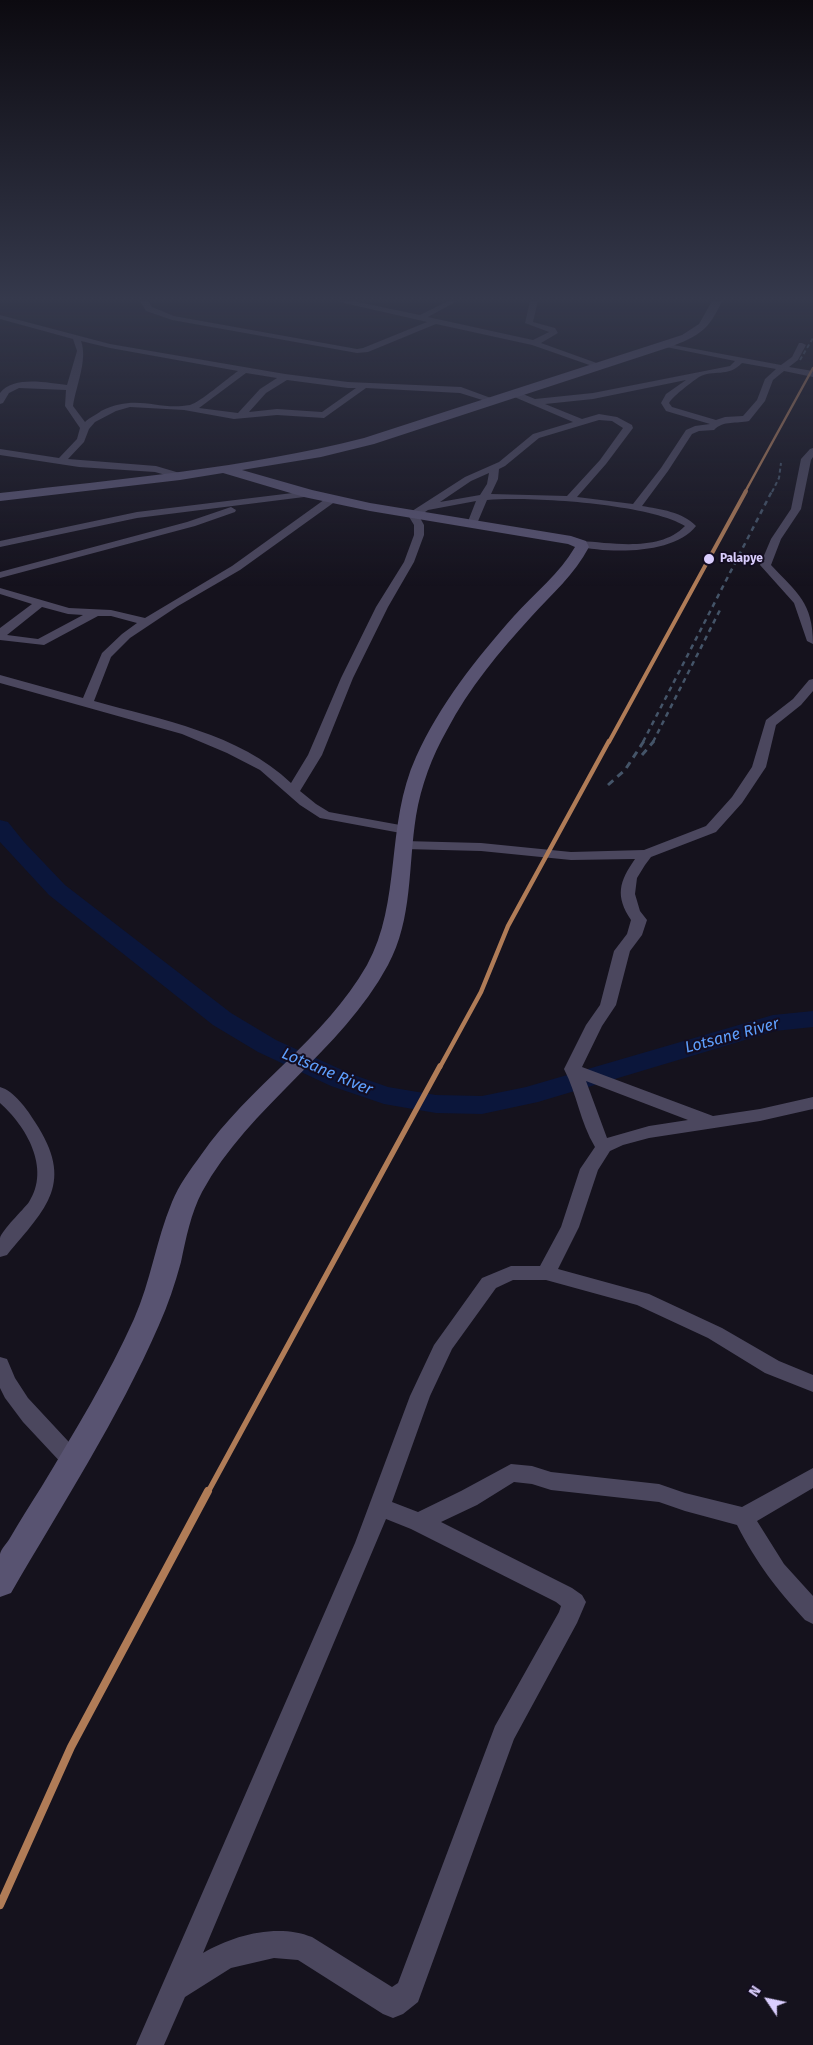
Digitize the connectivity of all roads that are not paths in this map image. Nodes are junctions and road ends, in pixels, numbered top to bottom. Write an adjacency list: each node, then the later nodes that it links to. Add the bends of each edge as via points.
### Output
1 (70, 396): 17 (street, via 69,406)
2 (211, 396): 13 (street, via 201,404)
3 (258, 396): 14 (street)
4 (350, 396): 14 (street, via 324,415 277,412)
5 (481, 396): 11 (street)
6 (508, 396): 11 (street)
7 (521, 396): 12 (street)
8 (589, 396): 12 (street)
9 (669, 396): 16 (street, via 666,400 668,409)
10 (763, 396): 16 (street, via 746,420)
11 (495, 401): 22 (street)
12 (534, 402): 15 (street)
13 (186, 408): 14 (street); 17 (street, via 121,405 92,420)
14 (240, 416)
15 (581, 422): 21 (street, via 536,436); 30 (street, via 605,417 623,422 628,428)
16 (716, 423): 32 (street, via 710,428 689,432)
17 (85, 428): 20 (street, via 81,440)
18 (0, 452): 20 (street)
19 (813, 452): 24 (street, via 806,459)
20 (61, 461): 23 (street, via 156,470)
21 (494, 468): 28 (street, via 493,485); 33 (street, via 468,479)
22 (257, 471): 23 (street, via 224,469); 26 (street)
23 (180, 476): 27 (street)
24 (801, 490): 25 (street); 43 (street, via 796,509 765,565 799,602)
25 (813, 492)
26 (309, 494): 29 (street); 31 (street)
27 (0, 497)
28 (486, 498): 30 (street, via 507,496); 33 (street); 34 (street)
29 (332, 499): 33 (street); 41 (street, via 236,568)
30 (569, 500): 32 (street)
31 (249, 502): 35 (street, via 144,514); 37 (street, via 190,524)
32 (635, 508): 36 (street, via 680,518 691,526 676,538 646,547)
33 (418, 512): 34 (street); 47 (street, via 419,535 409,562 382,607 315,755)
34 (472, 524): 36 (street, via 552,536)
35 (0, 544)
36 (581, 544): 48 (street, via 576,558 493,650 433,740 408,809)
37 (0, 576)
38 (0, 591): 39 (street)
39 (40, 603): 40 (street, via 68,611); 42 (street)
40 (97, 612): 41 (street); 42 (street, via 40,643)
41 (146, 622): 46 (street, via 106,656)
42 (0, 635)
43 (813, 641)
44 (0, 679): 46 (street)
45 (813, 683): 49 (street, via 798,702 770,723 759,767 737,800 711,829)
46 (87, 703): 47 (street, via 211,740 272,773)
47 (293, 791): 48 (street, via 315,811)
48 (405, 838): 49 (street, via 571,856); 59 (street, via 398,908 389,941 377,966 358,995 326,1032 227,1137 191,1189 160,1289 135,1348)
49 (646, 854): 50 (street, via 635,867 626,887 629,908 638,920 634,935 622,951 608,1005)
50 (572, 1069): 53 (street); 54 (street, via 579,1080 591,1123)
51 (0, 1092): 55 (street, via 30,1126 48,1171 44,1190)
52 (813, 1103): 53 (street)
53 (714, 1123): 54 (street, via 649,1132 617,1140)
54 (604, 1147): 56 (street, via 590,1168 570,1227)
55 (0, 1250)
56 (546, 1273): 58 (street, via 642,1299 715,1333 772,1367); 61 (street, via 510,1273 489,1283 474,1302 444,1346 420,1396)
57 (0, 1365): 59 (street, via 4,1380 21,1403)
58 (813, 1384)
59 (73, 1461): 64 (street)
60 (813, 1477): 62 (street)
61 (379, 1507): 63 (street); 66 (street)
62 (744, 1517): 63 (street, via 659,1493 551,1481 511,1473 470,1498); 65 (street, via 776,1571)
63 (419, 1522): 66 (street, via 574,1602 504,1734 408,1992 393,2004 302,1947 274,1944 226,1954)
64 (0, 1583)
65 (813, 1613)
66 (175, 1986): 67 (street)
67 (150, 2045)

